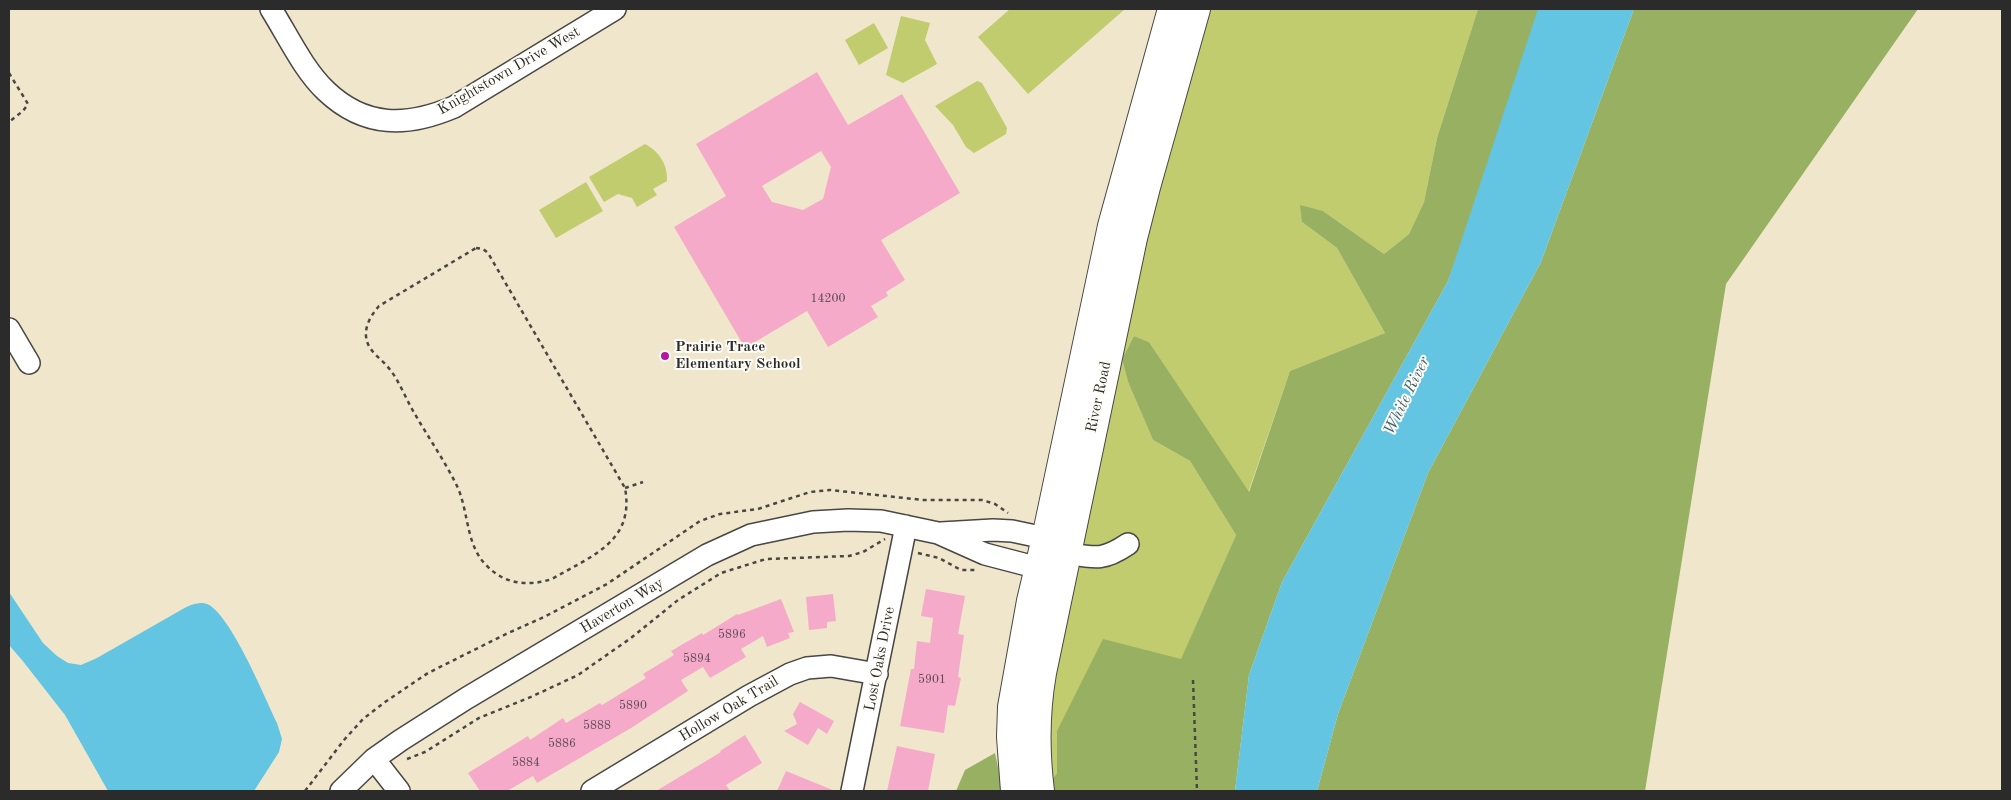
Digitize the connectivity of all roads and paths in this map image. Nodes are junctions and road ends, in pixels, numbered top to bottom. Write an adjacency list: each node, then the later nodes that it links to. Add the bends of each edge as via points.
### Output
1 (271, 9): 2 (street, Knightstown Drive West, via 326,91 352,109 396,122 434,116 454,107)
2 (614, 9)
3 (1172, 9): 14 (main road, River Road, via 1112,226)
4 (1196, 9): 14 (main road, River Road, via 1146,186)
5 (9, 73): 6 (path, via 28,104)
6 (9, 122)
7 (9, 329): 8 (street)
8 (29, 363)
9 (644, 482): 10 (path)
10 (625, 488): 10 (path, via 483,249 470,251 375,311 366,328 368,344 392,373 456,484 476,550 493,572 512,582 542,583 609,545 623,526 627,511)
11 (938, 533): 12 (street, Haverton Way); 14 (street, Haverton Way, via 986,554); 14 (street, Haverton Way, via 1012,531)
12 (904, 535): 15 (path, via 917,548 917,553 938,558 956,568); 16 (street, Lost Oaks Drive); 18 (path, via 886,539 849,556 766,559 720,573 678,600 578,675 479,718 414,757); 18 (street, Haverton Way, via 873,521 813,522 751,535 731,543 400,740)
13 (1128, 544): 14 (street, via 1112,554 1096,558)
14 (1056, 555): 23 (main road, River Road, via 1016,677 1011,737); 24 (main road, River Road, via 1036,709)
15 (983, 570)
16 (877, 674): 21 (street, Hollow Oak Trail, via 831,666 807,668 790,674); 22 (street, Lost Oaks Drive)
17 (1193, 680): 25 (path)
18 (378, 765): 19 (street, Haverton Way); 20 (street)
19 (341, 791)
20 (399, 791)
21 (592, 791)
22 (852, 791)
23 (1015, 791)
24 (1040, 791)
25 (1196, 791)

